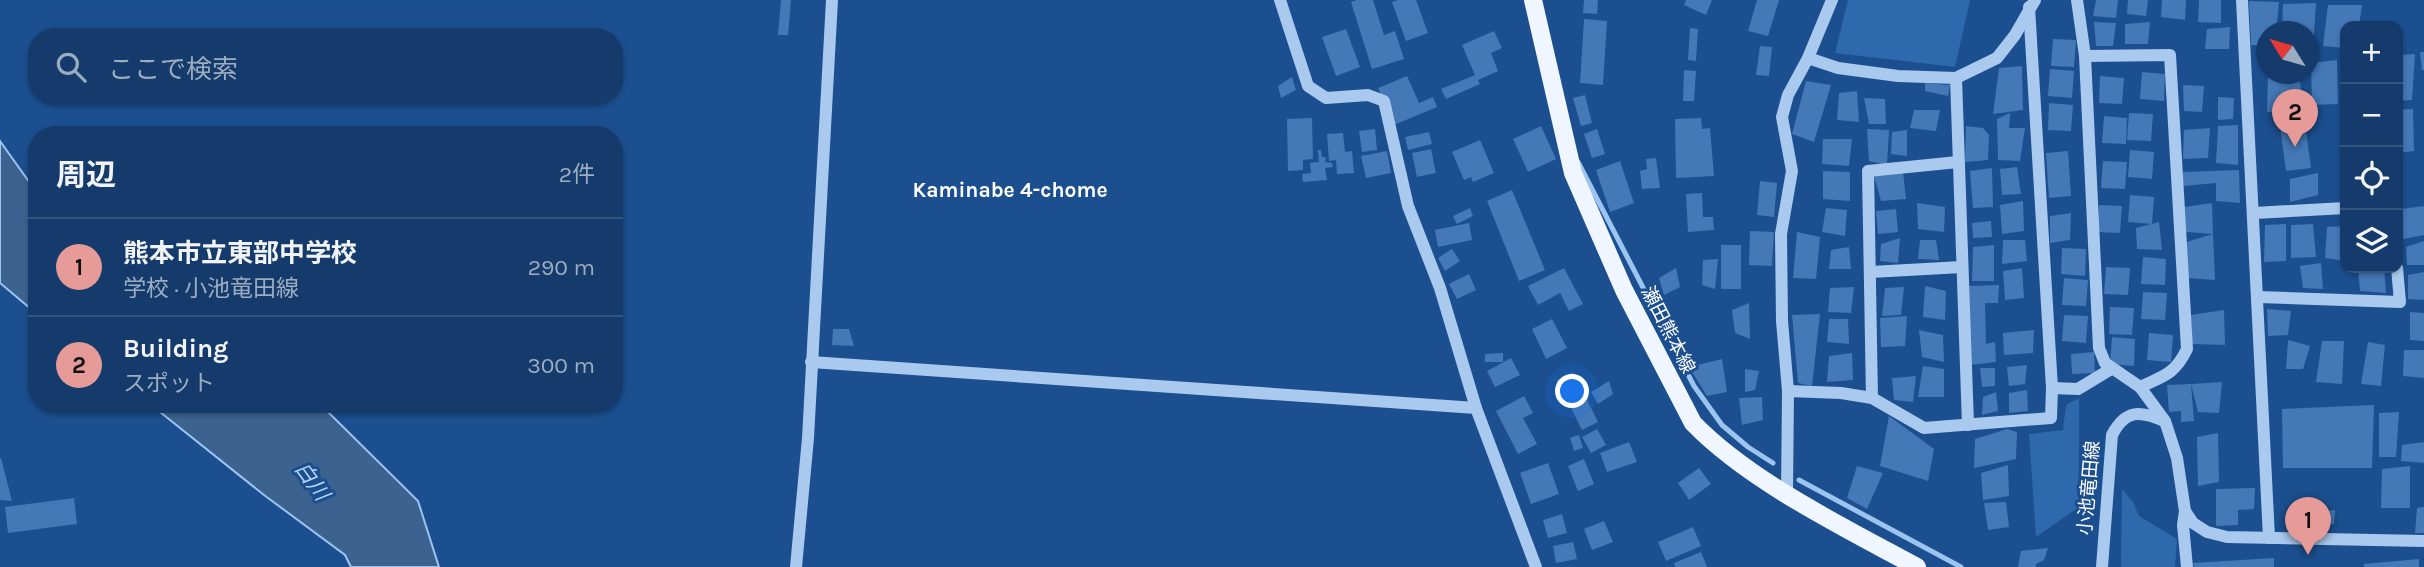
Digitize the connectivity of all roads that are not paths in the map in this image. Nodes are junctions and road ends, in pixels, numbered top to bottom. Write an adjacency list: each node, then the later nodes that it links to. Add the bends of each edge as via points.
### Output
1 (832, 0): 18 (street)
2 (1280, 0): 24 (street, via 1308,86 1326,98 1368,94 1384,101 1408,206 1440,288)
3 (1533, 0): 27 (main road, 瀬田熊本線, via 1573,173 1670,381 1693,423 1708,438)
4 (1832, 0): 9 (street)
5 (2077, 0): 8 (street)
6 (2242, 0): 13 (street)
7 (2032, 4): 10 (street, via 1997,58); 21 (street)
8 (2085, 57): 19 (street, via 2099,348); 20 (street, via 2170,55 2187,349 2179,365)
9 (1808, 58): 10 (street, via 1838,68); 22 (street, via 1782,117 1792,171 1781,234)
10 (1956, 78): 11 (street)
11 (1958, 162): 14 (street); 15 (street, via 1868,171)
12 (2340, 208): 13 (street)
13 (2254, 213): 17 (street)
14 (1962, 267): 15 (street); 26 (street)
15 (1871, 272): 23 (street)
16 (2397, 273): 17 (street, via 2400,302)
17 (2258, 297): 29 (street)
18 (811, 362): 24 (street); 31 (street)
19 (2111, 369): 20 (street); 21 (street, via 2078,388)
20 (2140, 387): 25 (street)
21 (2052, 388): 26 (street, via 2051,418)
22 (1788, 391): 23 (street); 27 (street)
23 (1871, 398): 26 (street, via 1924,428)
24 (1476, 408): 32 (street)
25 (2165, 421): 28 (street, via 2177,458); 34 (street, 小池竜田線, via 2136,413 2117,425 2112,435)
26 (1968, 425)
27 (1787, 493): 33 (main road, 瀬田熊本線)
28 (2185, 511): 29 (street, via 2207,532); 35 (street)
29 (2269, 538): 30 (street)
30 (2424, 541)
31 (796, 567)
32 (1536, 567)
33 (1917, 567)
34 (2102, 567)
35 (2187, 567)

